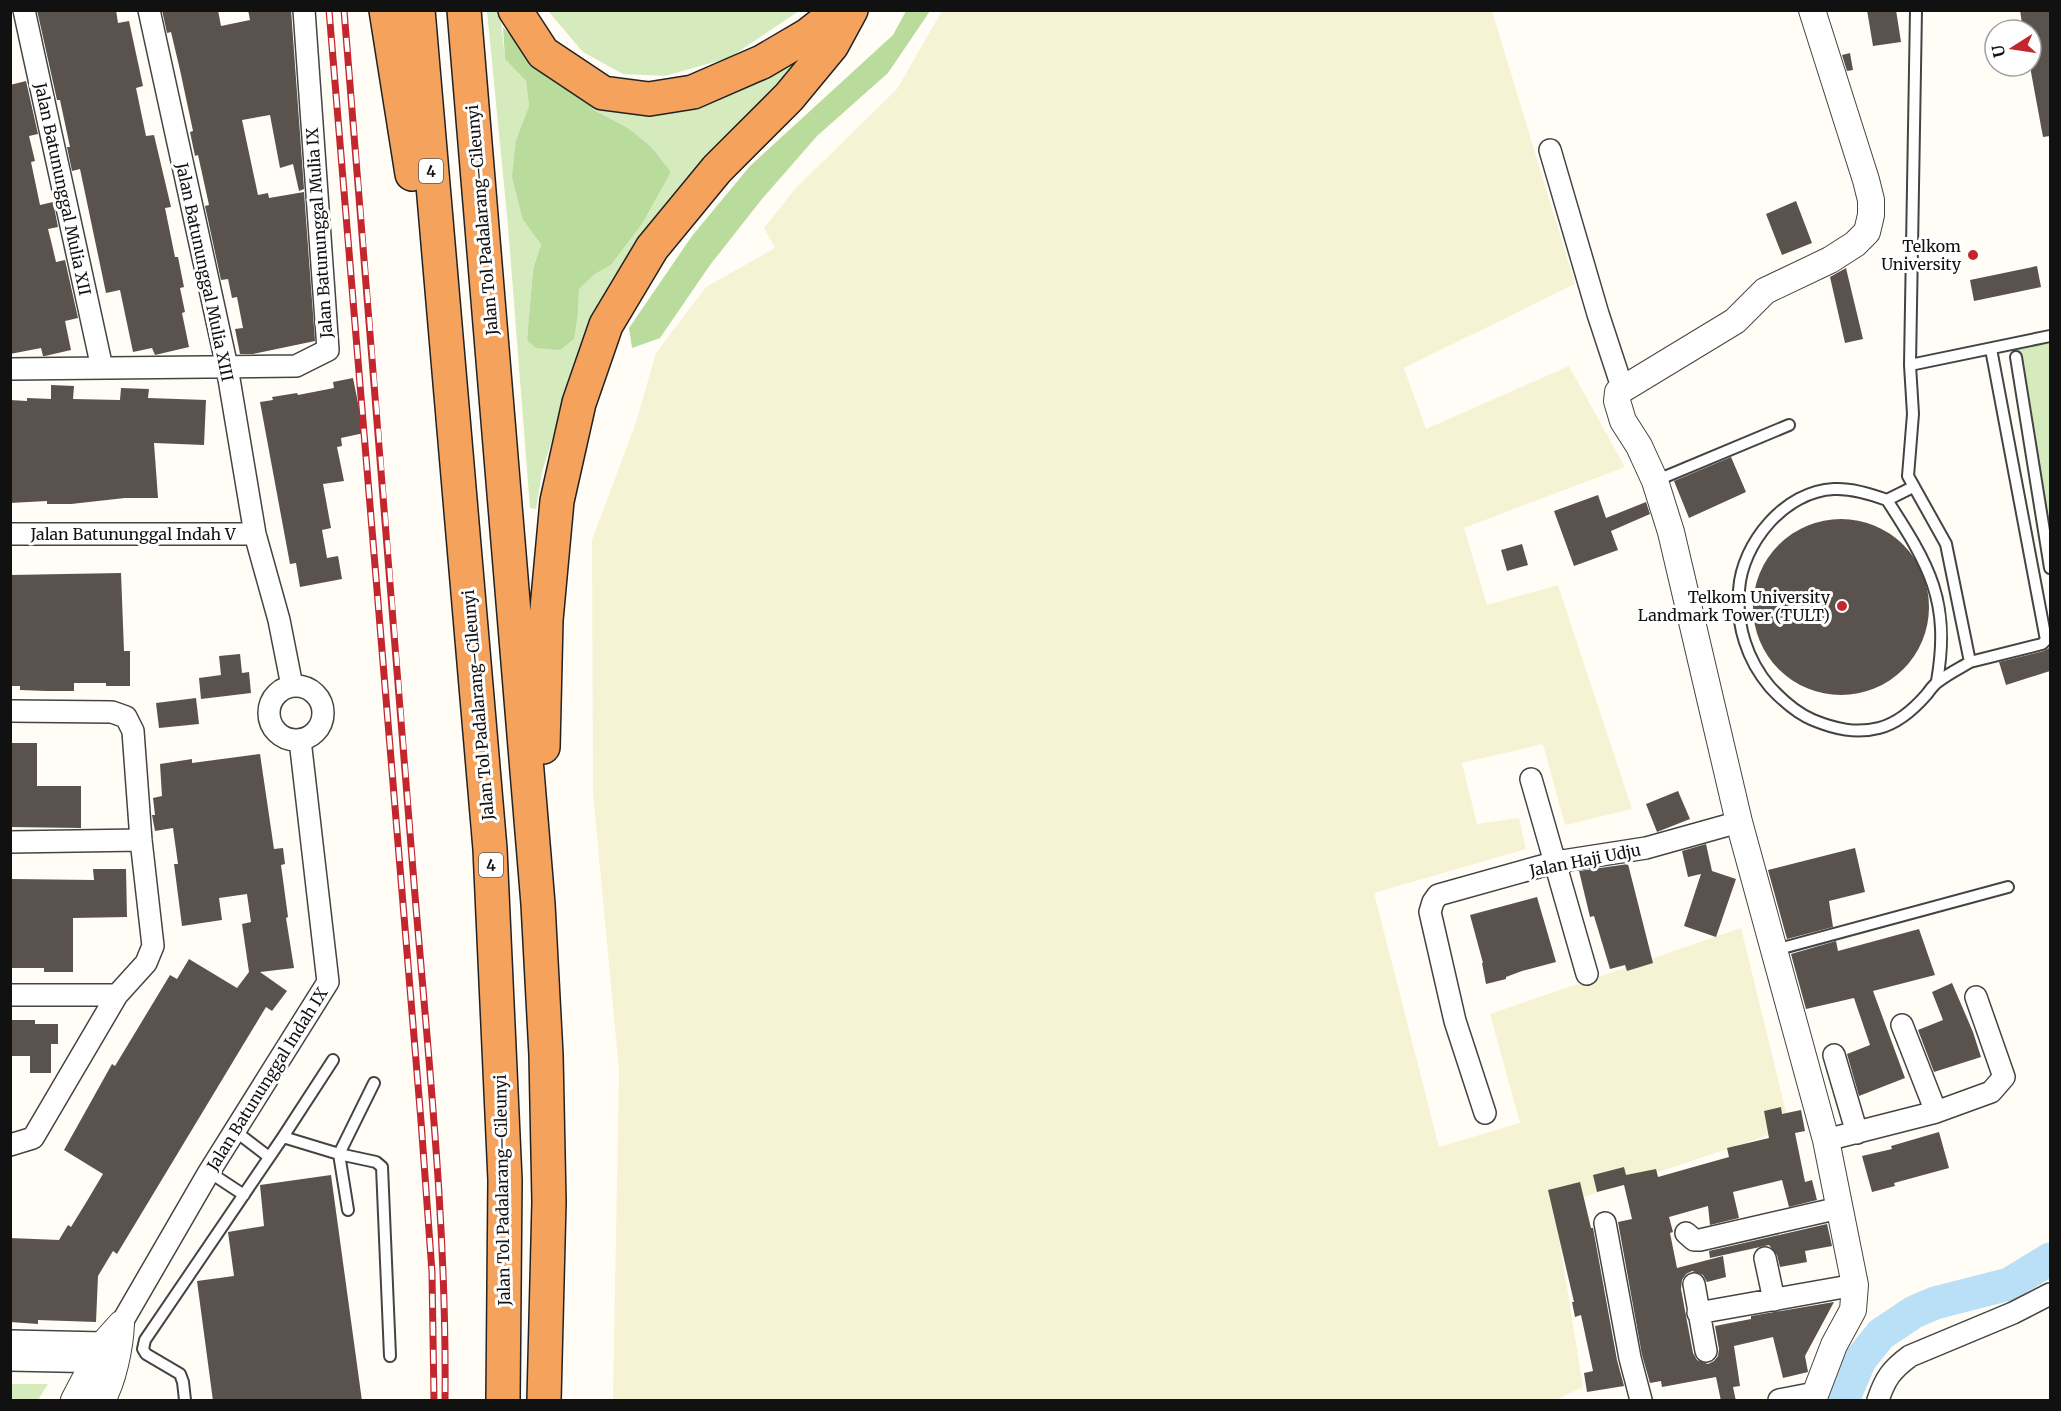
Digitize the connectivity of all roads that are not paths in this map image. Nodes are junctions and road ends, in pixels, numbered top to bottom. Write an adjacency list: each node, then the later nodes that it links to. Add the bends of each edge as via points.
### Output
1 (24, 10): 19 (street, Jalan Batununggal Mulia XII)
2 (148, 10): 18 (street, Jalan Batununggal Mulia XIII)
3 (304, 10): 18 (street, Jalan Batununggal Mulia IX, via 328,350 296,366)
4 (386, 10): 13 (highway, via 425,262)
5 (418, 10): 13 (highway, Jalan Tol Padalarang–Cileunyi / 4)
6 (464, 10): 41 (highway, Jalan Tol Padalarang–Cileunyi)
7 (515, 10): 8 (highway, via 543,53 603,93 649,99 693,92 762,62 808,35)
8 (840, 10)
9 (851, 10): 41 (highway, via 832,45 789,97 717,169 652,249 606,325 579,403 557,501 546,620)
10 (1812, 10): 21 (street, via 1869,190 1871,214 1867,232 1830,260 1765,291 1735,321)
11 (1916, 10): 17 (lane)
12 (1550, 150): 21 (street)
13 (445, 331): 81 (highway, Jalan Tol Padalarang–Cileunyi / 4, via 490,849 505,1180)
14 (2050, 336): 15 (lane)
15 (1992, 349): 17 (lane); 30 (lane, via 2046,640)
16 (2016, 357): 28 (lane)
17 (1910, 364): 24 (lane, via 1913,414 1908,476)
18 (227, 367): 19 (street, Jalan Batununggal Mulia IX); 27 (street, Jalan Batununggal Mulia XIII)
19 (102, 368): 20 (street, Jalan Batununggal Mulia IX)
20 (10, 369)
21 (1623, 390): 23 (street, via 1617,396 1618,409)
22 (1789, 425): 23 (lane)
23 (1655, 481): 36 (street, via 1671,532)
24 (1913, 487): 25 (lane); 30 (lane, via 1946,544)
25 (1887, 500): 31 (lane, via 1919,550 1933,584 1942,632); 31 (lane, via 1834,489 1797,498 1777,513 1759,535 1744,565 1739,589 1740,624 1748,654 1783,701 1833,728 1881,728 1905,716)
26 (10, 534): 27 (street, Jalan Batununggal Indah V)
27 (255, 534): 32 (street, via 279,618)
28 (2048, 536): 29 (lane)
29 (2050, 568)
30 (1970, 663): 31 (lane)
31 (1937, 681)
32 (292, 686): 34 (street, via 309,689 323,709 320,726); 34 (street, via 277,693 269,717 284,737)
33 (10, 711): 37 (street, via 112,712 126,717 133,731)
34 (300, 740): 53 (street, Jalan Batununggal Indah IX, via 328,982)
35 (1531, 779): 39 (street)
36 (1739, 822): 39 (street, Jalan Haji Udju, via 1646,849); 42 (street)
37 (141, 840): 38 (street); 45 (street, via 153,946 146,963)
38 (10, 842)
39 (1556, 862): 43 (street); 52 (street, Jalan Haji Udju, via 1438,895 1433,902 1431,912 1455,1021)
40 (2008, 887): 42 (lane)
41 (538, 904): 82 (highway, Jalan Tol Padalarang–Cileunyi, via 549,1202)
42 (1775, 950): 56 (street)
43 (1587, 974)
44 (10, 995): 45 (street)
45 (117, 995): 57 (street, via 33,1138)
46 (1976, 997): 51 (street, via 2004,1077 1991,1092)
47 (1902, 1025): 51 (street)
48 (1834, 1054): 54 (street)
49 (333, 1060): 55 (lane)
50 (374, 1083): 58 (lane)
51 (1936, 1112): 54 (street)
52 (1485, 1113)
53 (235, 1131): 59 (lane); 60 (street, Jalan Batununggal Indah IX)
54 (1857, 1133): 56 (street)
55 (283, 1137): 58 (lane); 59 (lane)
56 (1826, 1140): 62 (street)
57 (10, 1145)
58 (339, 1154): 63 (lane); 75 (lane, via 376,1161 382,1167)
59 (269, 1157): 61 (lane)
60 (209, 1172): 61 (lane); 74 (street, Jalan Batununggal Indah IX)
61 (244, 1195): 80 (lane, via 145,1340 146,1354 180,1374)
62 (1839, 1208): 65 (street, via 1700,1240); 68 (street)
63 (348, 1210)
64 (1605, 1223): 83 (street)
65 (1686, 1233)
66 (1765, 1258): 70 (street)
67 (1694, 1284): 71 (street)
68 (1855, 1285): 70 (street); 77 (street, via 1853,1310 1834,1345)
69 (2050, 1294): 85 (street, via 1910,1356 1884,1381)
70 (1774, 1300): 71 (street)
71 (1698, 1313): 73 (street)
72 (10, 1341): 74 (street)
73 (1706, 1351)
74 (107, 1352): 76 (street); 78 (street, Jalan Batununggal Indah IX); 79 (street, Jalan Batununggal Indah IX)
75 (390, 1356)
76 (10, 1360)
77 (1814, 1397): 84 (street)
78 (108, 1398)
79 (74, 1401)
80 (185, 1401)
81 (503, 1401)
82 (544, 1401)
83 (1641, 1401)
84 (1779, 1401)
85 (1878, 1401)

